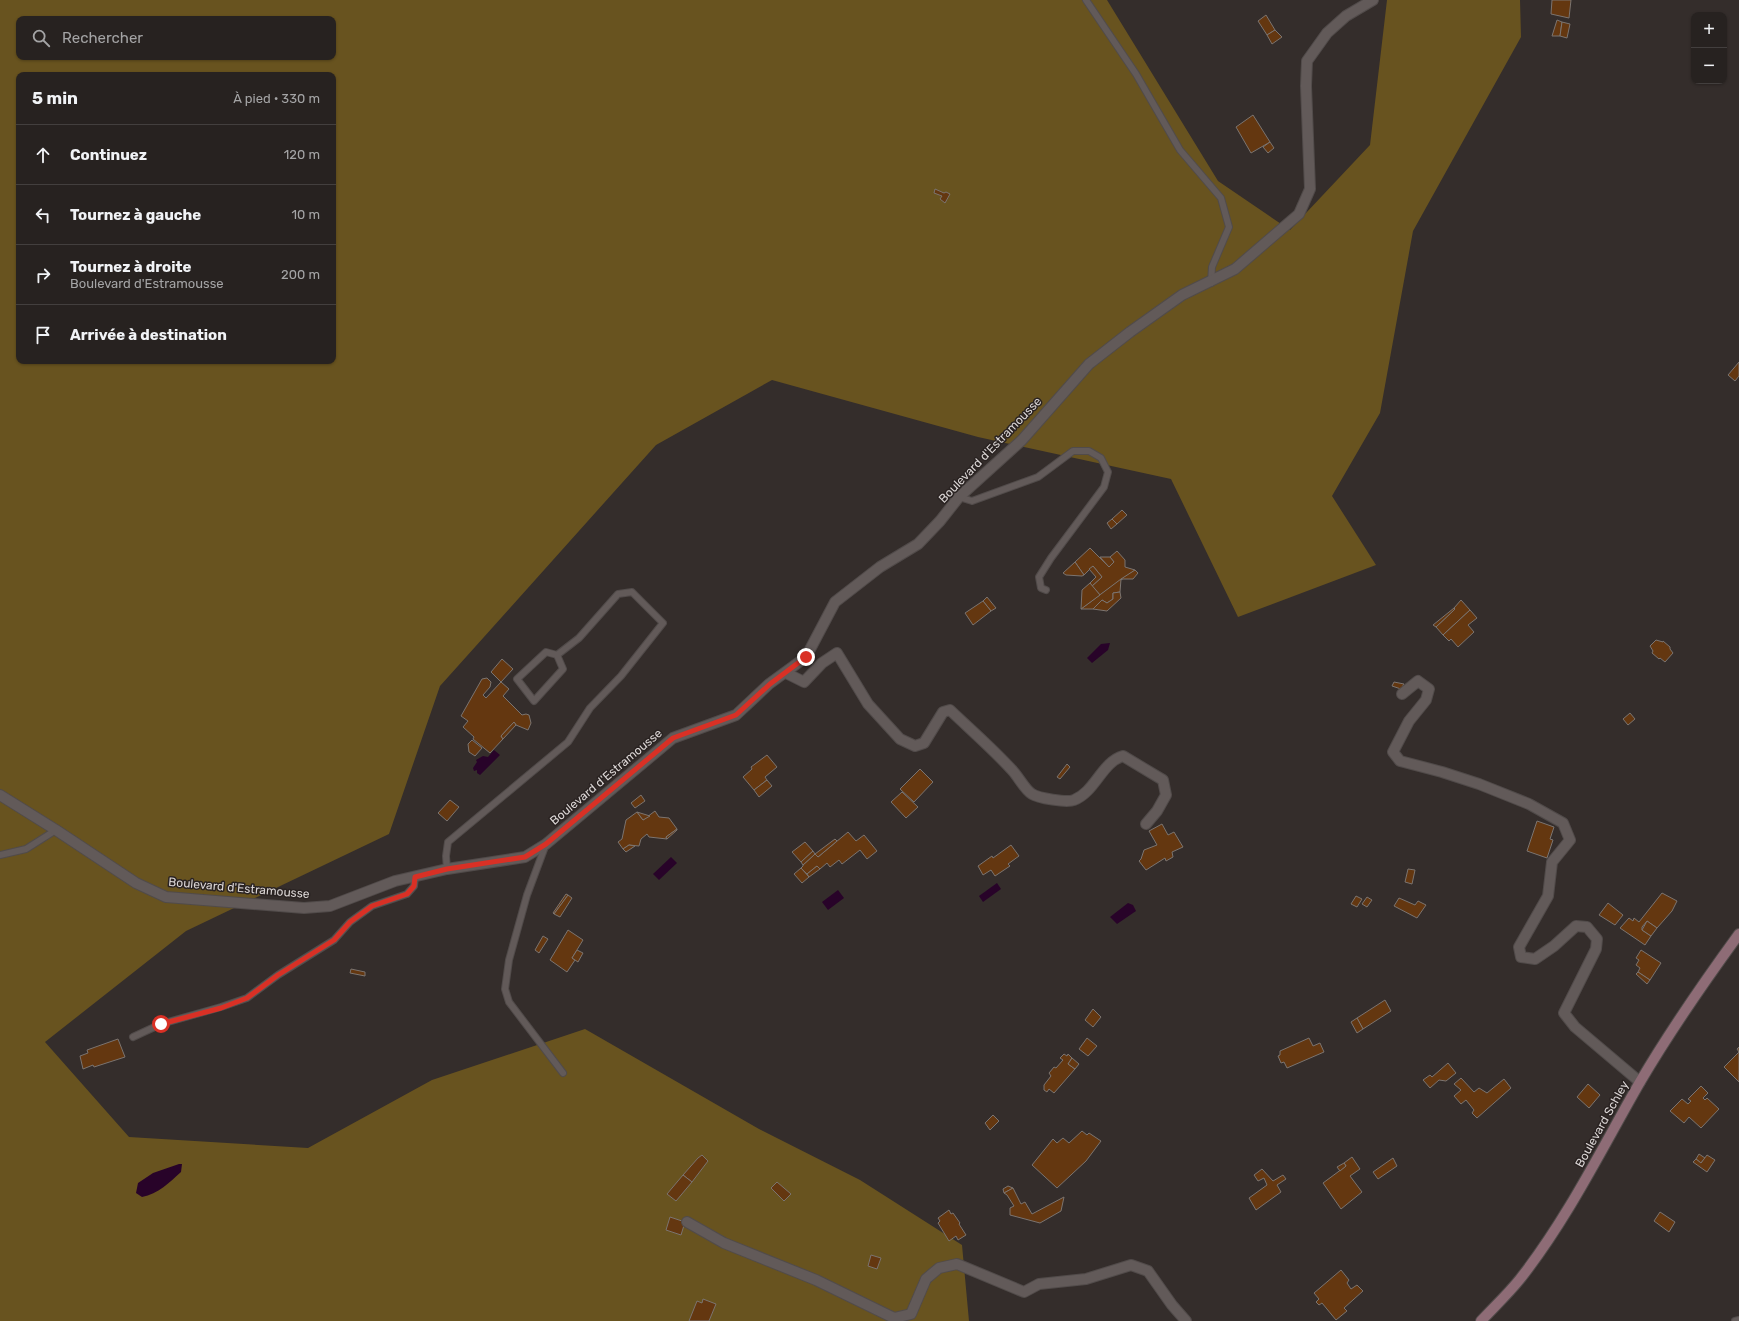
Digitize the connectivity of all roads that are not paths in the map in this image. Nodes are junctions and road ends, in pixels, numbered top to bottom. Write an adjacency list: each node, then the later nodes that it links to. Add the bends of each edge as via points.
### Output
1 (1086, 0): 3 (lane, via 1136,74 1180,150 1221,198 1229,228 1212,267)
2 (1373, 0): 3 (street, Boulevard d'Estramousse, via 1346,16 1327,34 1307,61 1310,189 1299,214 1235,270)
3 (1210, 283): 4 (street, Boulevard d'Estramousse, via 1182,295 1089,364 1022,440)
4 (959, 498): 5 (lane, via 972,501 1038,477 1074,451 1089,451 1101,458 1108,472 1104,487 1039,577 1041,588); 7 (street, Boulevard d'Estramousse, via 918,544 880,567 835,602 806,657)
5 (1046, 590)
6 (557, 655): 6 (lane, via 546,652 517,679 534,701 563,669); 14 (lane, via 579,638 618,594 632,592 663,623 621,676 590,708 568,742 448,842)
7 (786, 673): 10 (street, via 804,682 822,663 837,653 868,704 900,739 914,746 924,743 943,712 950,710 1012,770 1032,794 1055,800 1074,801 1090,788 1107,767 1123,756 1163,780 1166,795); 12 (street, Boulevard d'Estramousse, via 736,715 673,738)
8 (1402, 694): 19 (street, via 1418,681 1429,689 1426,700 1409,721 1393,752 1400,761 1479,784 1529,804 1563,823 1570,840 1552,862 1548,896 1519,947 1521,957 1535,959 1576,926 1587,928 1597,939 1596,949 1564,1013 1575,1027)
9 (0, 795): 11 (street, Boulevard d'Estramousse)
10 (1146, 824)
11 (60, 832): 13 (lane, via 26,850); 15 (street, Boulevard d'Estramousse, via 136,883 166,897 304,908 330,906 395,881)
12 (546, 844): 14 (street, Boulevard d'Estramousse, via 525,857); 18 (lane, via 527,895 509,960 505,989 509,1002)
13 (0, 855)
14 (447, 869): 15 (street, Boulevard d'Estramousse)
15 (415, 877): 17 (lane, via 414,886 407,894 372,906 350,922 334,940 247,998 221,1008 161,1024)
16 (1739, 934): 19 (main road, Boulevard Schley, via 1681,1015)
17 (133, 1037)
18 (563, 1073)
19 (1640, 1082): 23 (main road, Boulevard Schley, via 1581,1187 1547,1241 1520,1279)
20 (687, 1222): 22 (street, via 724,1243 816,1280 894,1318 911,1314 926,1280 939,1268 957,1264 1024,1292 1039,1284 1086,1279 1131,1265 1148,1271)
21 (1739, 1320): 24 (lane)
22 (1186, 1321)
23 (1481, 1321)
24 (1735, 1321)

